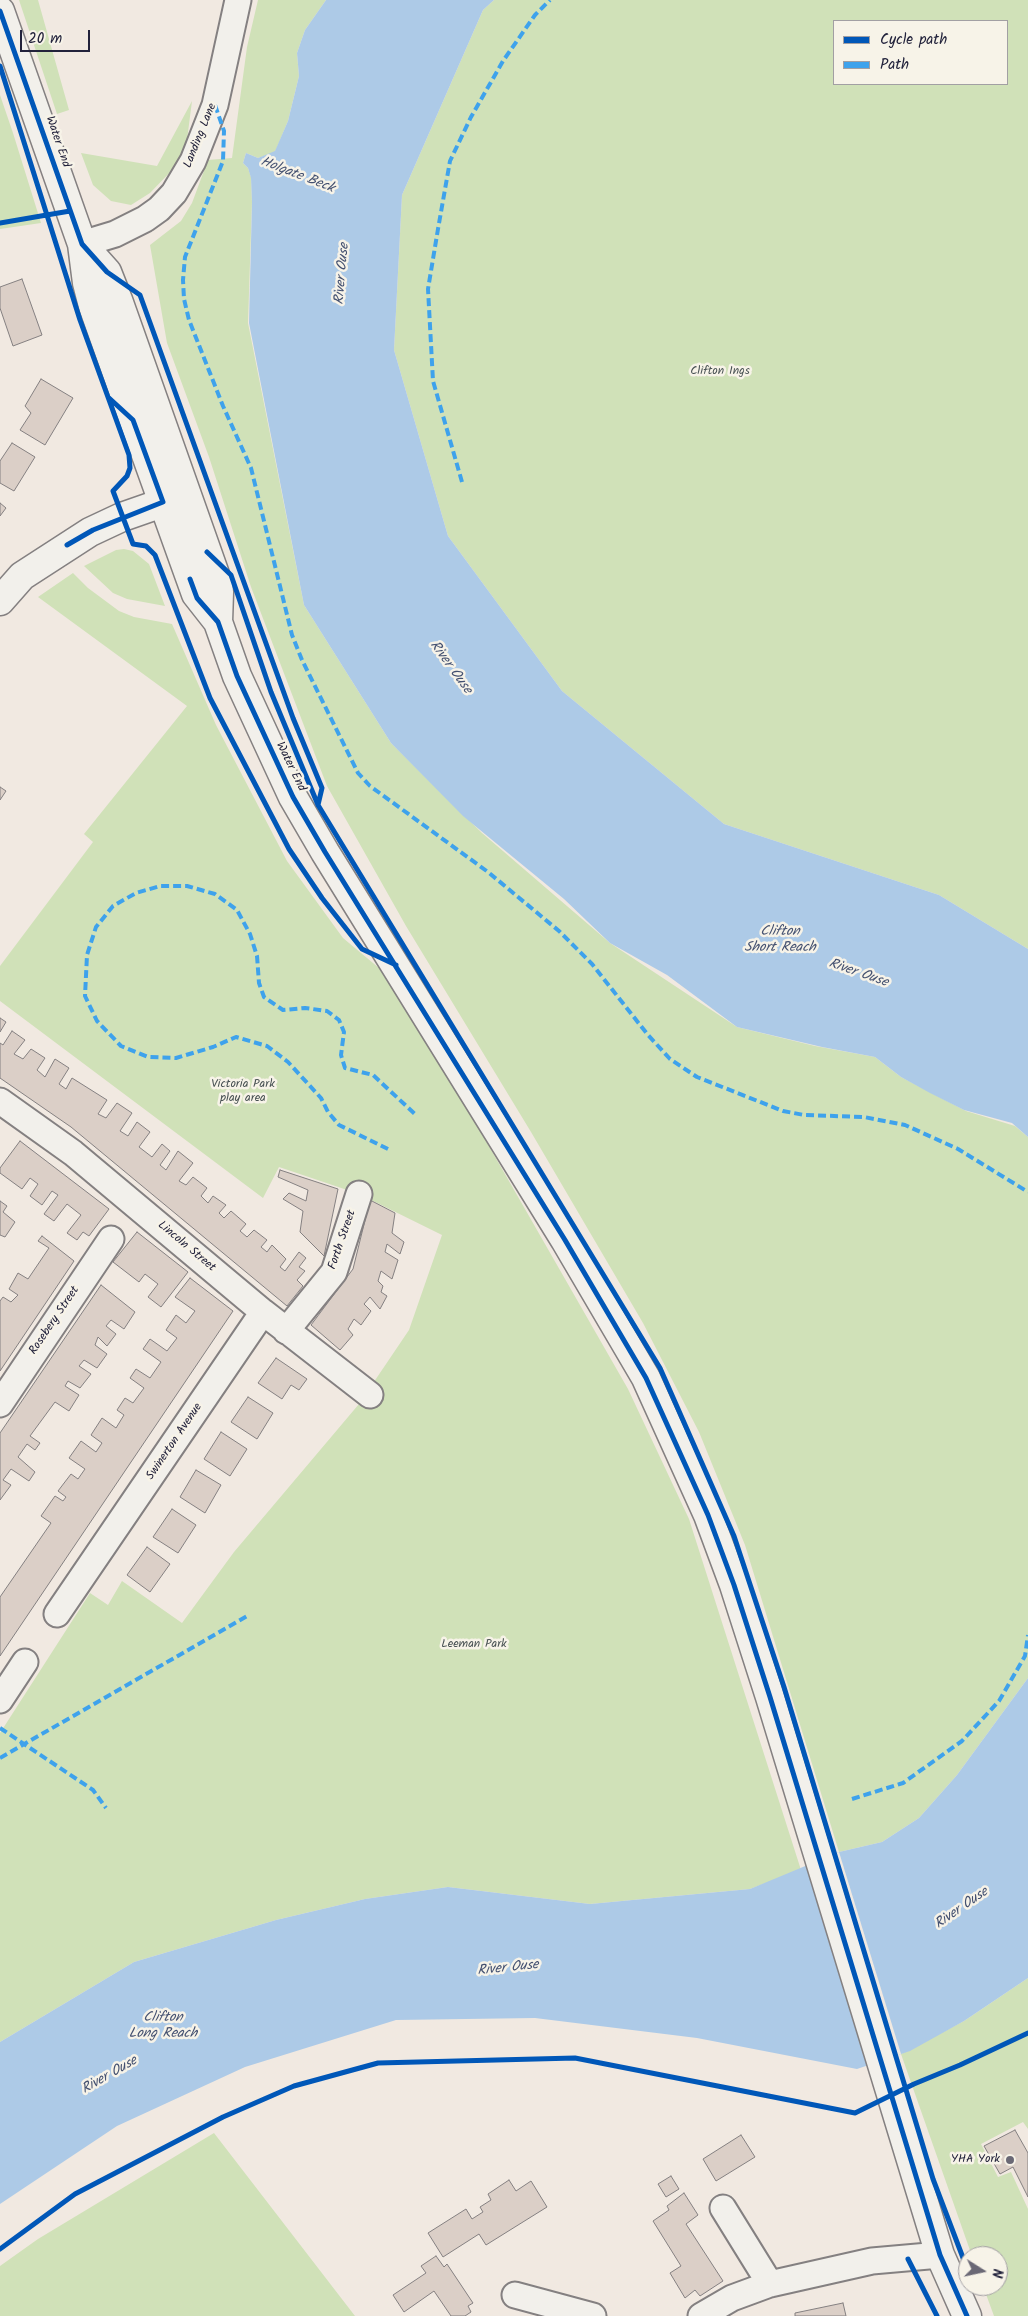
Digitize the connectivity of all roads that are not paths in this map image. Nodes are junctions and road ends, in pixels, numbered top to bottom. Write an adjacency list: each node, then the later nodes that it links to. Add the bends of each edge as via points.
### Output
1 (238, 0): 3 (street, Landing Lane, via 215,105 194,161 174,193 145,219 115,234)
2 (0, 11): 3 (main road, Water End)
3 (82, 244): 4 (main road, Water End, via 86,283 93,306)
4 (175, 498): 5 (main road, via 93,530 67,545 22,576); 17 (main road, Water End, via 196,594 218,622 237,676 293,797 646,1378 708,1515 734,1585 800,1794)
5 (0, 601)
6 (0, 1101): 9 (street, Lincoln Street, via 73,1153)
7 (359, 1194): 10 (street, Forth Street, via 334,1272)
8 (111, 1239): 12 (street, Rosebery Street)
9 (263, 1312): 10 (street, Lincoln Street); 13 (street, Swinerton Avenue, via 95,1578)
10 (286, 1331): 11 (street, Lincoln Street)
11 (370, 1395)
12 (0, 1404)
13 (57, 1614)
14 (25, 1662): 15 (street)
15 (0, 1700)
16 (723, 2208): 18 (street)
17 (940, 2255): 18 (street, via 872,2262); 23 (main road)
18 (770, 2284): 22 (street, via 732,2298)
19 (515, 2295): 20 (street)
20 (566, 2312): 21 (street)
21 (593, 2316)
22 (701, 2316)
23 (967, 2316)

